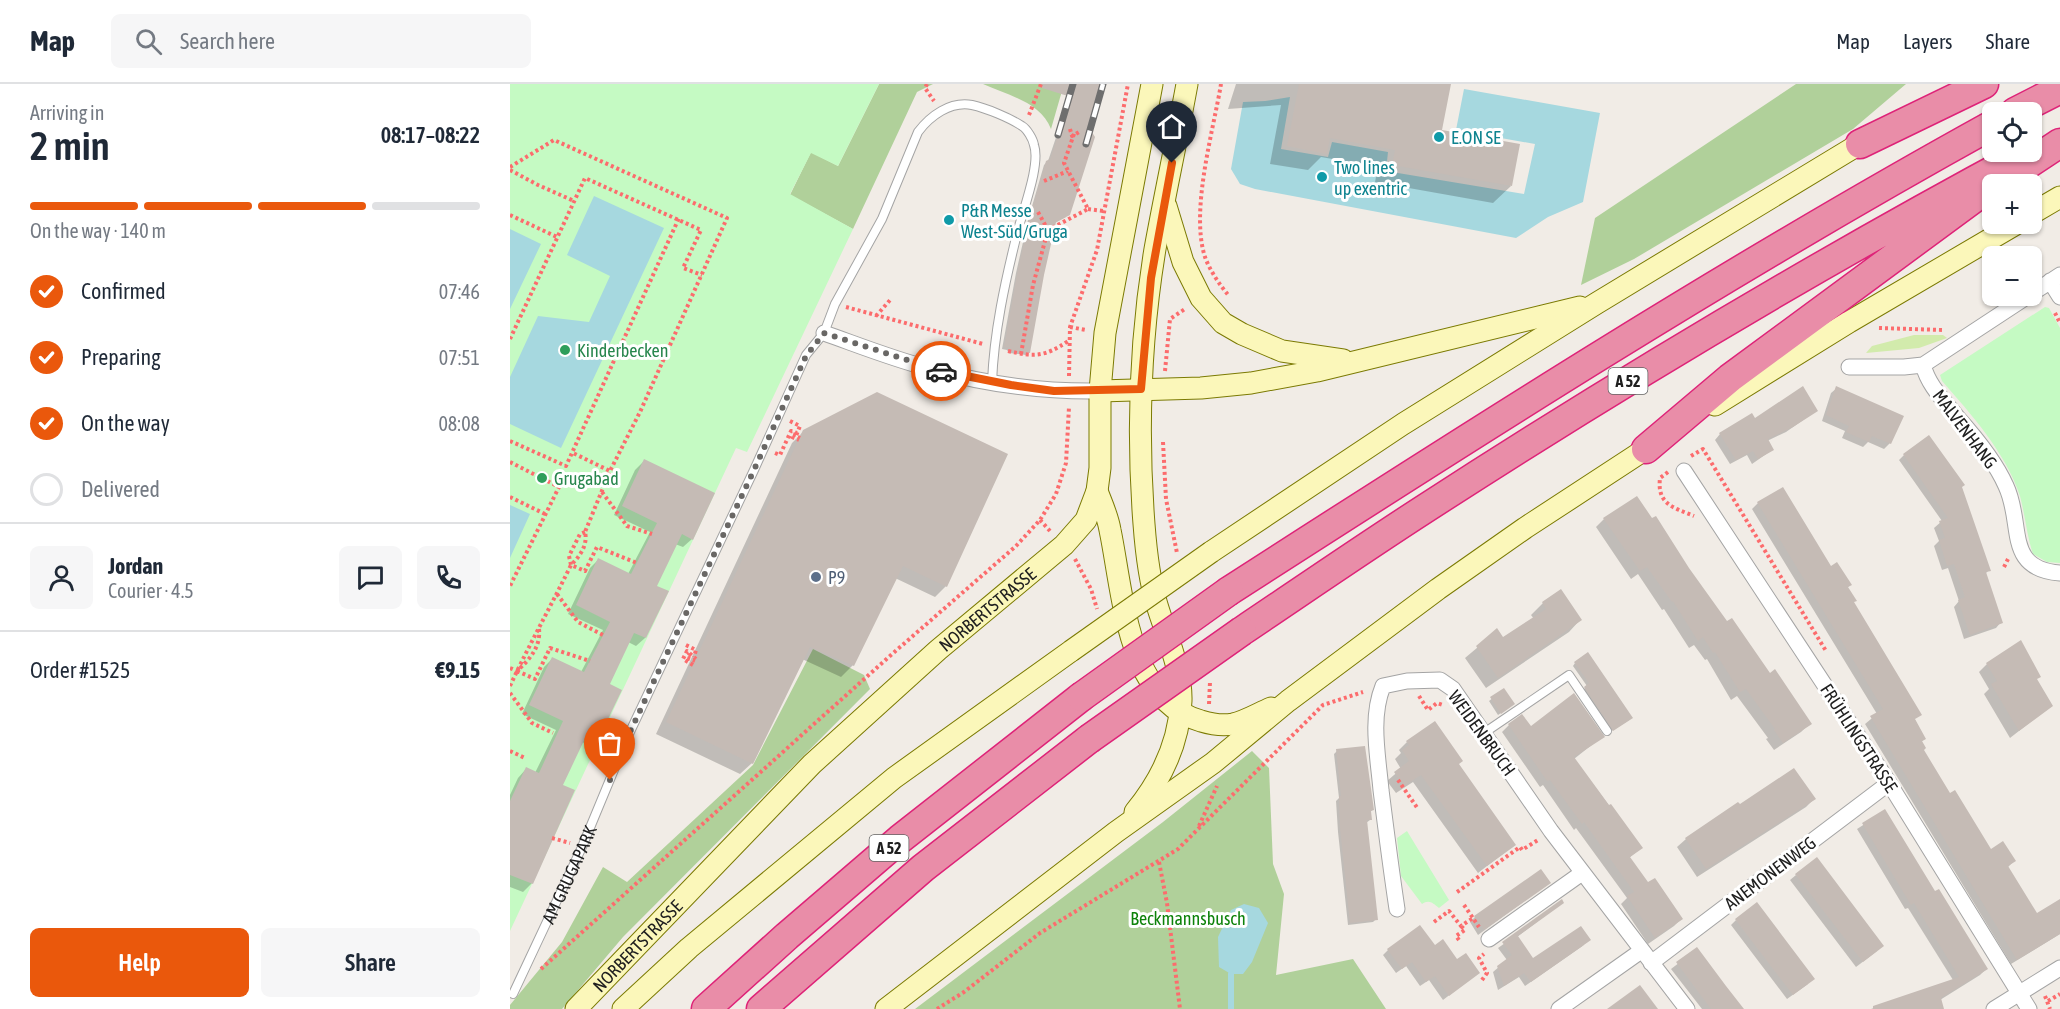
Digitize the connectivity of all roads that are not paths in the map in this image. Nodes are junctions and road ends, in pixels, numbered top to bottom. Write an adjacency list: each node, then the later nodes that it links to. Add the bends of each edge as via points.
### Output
1 (1152, 84): 30 (main road, NORBERTSTRASSE, via 1105,333)
2 (1187, 84): 16 (main road)
3 (1952, 84): 11 (main road, NORBERTSTRASSE)
4 (1984, 84): 11 (highway)
5 (2060, 89): 6 (highway)
6 (2035, 102)
7 (1982, 131): 50 (highway, A 52, bridge, via 1706,291 1228,591 1081,697 900,839)
8 (2060, 134): 9 (highway, A 52)
9 (2042, 143)
10 (2060, 143): 13 (highway)
11 (1860, 144): 22 (main road, NORBERTSTRASSE)
12 (2007, 162): 51 (highway, A 52, bridge, via 1667,358 1426,508 1242,631 1089,739 923,868)
13 (2012, 174)
14 (1982, 194): 31 (highway, via 1730,378)
15 (2060, 197): 17 (main road)
16 (1165, 202): 25 (main road, via 1183,262 1201,298 1222,324 1282,351); 29 (main road, via 1151,278)
17 (2042, 208)
18 (1999, 234): 31 (main road)
19 (2055, 278): 20 (street); 21 (street)
20 (2042, 287)
21 (2060, 297)
22 (1597, 303): 25 (main road); 49 (main road, NORBERTSTRASSE, bridge, via 1403,424 1212,552 894,778 689,948)
23 (2013, 306): 26 (street)
24 (824, 333): 28 (street, via 927,368); 28 (lane, AM GRUGAPARK, via 835,304 882,219 918,132 952,106 980,107 1024,127 1034,144 1036,159 993,347); 47 (lane, AM GRUGAPARK, via 806,356 628,736 582,847)
25 (1355, 362): 29 (main road, via 1223,387)
26 (1923, 365): 27 (street); 34 (street, MALVENHANG, via 1928,381 1977,440 2006,486 2021,554 2030,565)
27 (1849, 367)
28 (992, 382): 30 (street, via 1032,389)
29 (1141, 389): 30 (main road); 36 (main road, via 1146,553 1180,681)
30 (1100, 391): 33 (main road, NORBERTSTRASSE)
31 (1646, 449): 35 (main road, via 1438,589)
32 (1684, 471): 39 (street, FRÜHLINGSTRASSE)
33 (1097, 491): 36 (main road, via 1110,528 1123,604 1136,647 1156,690); 48 (main road, NORBERTSTRASSE, via 1086,520 1064,545 938,650 812,764)
34 (2060, 573)
35 (1288, 701): 36 (main road, via 1233,724 1207,723); 40 (main road, via 1213,763)
36 (1180, 713): 40 (main road, via 1172,751 1158,781)
37 (1607, 731): 38 (lane, via 1569,675)
38 (1484, 733): 41 (street, WEIDENBRUCH); 42 (street, WEIDENBRUCH, via 1453,689 1440,680 1383,686 1376,729)
39 (1888, 783): 44 (street, ANEMONENWEG); 46 (street, FRÜHLINGSTRASSE)
40 (1116, 832): 52 (main road)
41 (1582, 873): 43 (street); 44 (street, WEIDENBRUCH)
42 (1397, 909)
43 (1488, 945)
44 (1646, 957): 53 (street, ANEMONENWEG); 54 (street, WEIDENBRUCH)
45 (2060, 968): 46 (street)
46 (2019, 993): 55 (street); 56 (street, FRÜHLINGSTRASSE)
47 (513, 994)
48 (576, 1009)
49 (623, 1009)
50 (706, 1009)
51 (762, 1009)
52 (886, 1009)
53 (1558, 1009)
54 (1687, 1009)
55 (1994, 1009)
56 (2029, 1009)

